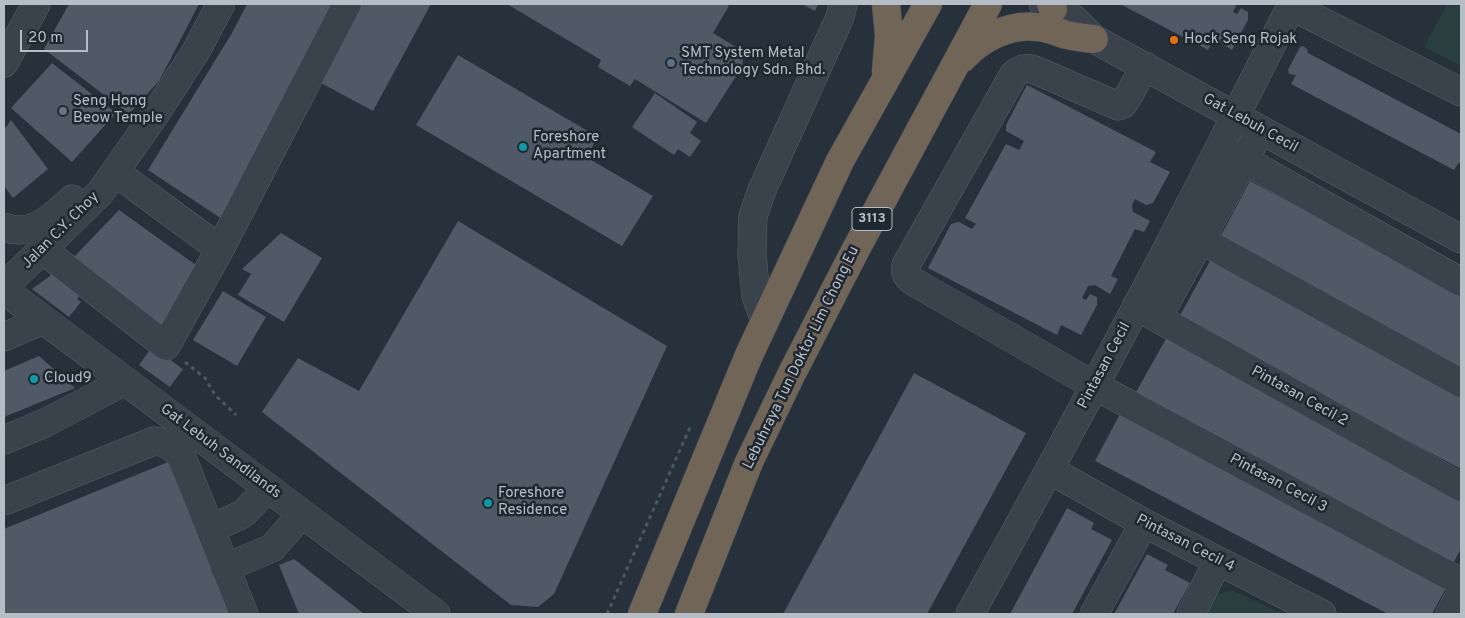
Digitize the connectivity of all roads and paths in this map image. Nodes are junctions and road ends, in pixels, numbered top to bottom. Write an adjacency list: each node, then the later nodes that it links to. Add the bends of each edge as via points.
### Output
1 (36, 4): 11 (street)
2 (221, 4): 19 (street, Jalan C.Y. Choy, via 196,51)
3 (347, 4): 23 (street)
4 (843, 4): 30 (street, via 838,22 762,190 754,216 752,255 756,296)
5 (886, 4): 14 (highway, via 889,36)
6 (928, 4): 14 (highway)
7 (988, 4): 12 (highway, Lebuhraya Tun Doktor Lim Chong Eu / 3113)
8 (1049, 5): 10 (street, Gat Lebuh Cecil, via 1074,19)
9 (1291, 5): 15 (street); 16 (street, Pintasan Cecil)
10 (1094, 39): 12 (highway, via 1037,26 1014,28 982,42); 13 (street, Gat Lebuh Cecil)
11 (4, 63)
12 (955, 66): 52 (highway, Lebuhraya Tun Doktor Lim Chong Eu / 3113, via 792,373 749,462)
13 (1145, 66): 16 (street, Gat Lebuh Cecil); 35 (street, Pintasan Cecil 3, via 1126,100 1118,106 1035,70 1028,68 1014,74 905,270 914,282)
14 (884, 82): 30 (highway, via 840,161)
15 (1461, 92)
16 (1236, 116): 17 (street, Gat Lebuh Cecil); 28 (street, Pintasan Cecil)
17 (1261, 129): 18 (street); 21 (street, Gat Lebuh Cecil)
18 (1244, 160): 22 (street); 25 (street)
19 (115, 172): 20 (street, Jalan C.Y. Choy, via 89,184 36,227 23,231); 23 (street); 24 (street, Jalan C.Y. Choy, via 100,193)
20 (4, 227)
21 (1461, 238)
22 (1200, 240): 27 (street); 34 (street)
23 (220, 248): 32 (street)
24 (43, 250): 26 (street, Jalan C.Y. Choy); 32 (street)
25 (1461, 282)
26 (4, 289): 29 (street, Gat Lebuh Sandilands)
27 (1167, 301)
28 (1136, 306): 35 (street, Pintasan Cecil); 39 (street, Pintasan Cecil 2)
29 (43, 320): 31 (street); 33 (street, Gat Lebuh Sandilands)
30 (765, 321): 51 (highway, via 748,355)
31 (4, 336)
32 (166, 346): 36 (path, via 205,378 215,395)
33 (124, 381): 37 (street, via 45,423); 40 (street, Gat Lebuh Sandilands)
34 (1461, 383)
35 (1095, 386): 38 (street, Pintasan Cecil); 47 (street, Pintasan Cecil 3)
36 (236, 415)
37 (4, 440)
38 (1050, 470): 43 (street, Pintasan Cecil 4); 53 (street, Pintasan Cecil)
39 (1461, 487)
40 (268, 488): 42 (street, Gat Lebuh Sandilands); 44 (street, via 243,514)
41 (4, 501): 44 (street, via 154,441 166,443 181,455)
42 (302, 514): 46 (street, via 272,548); 50 (street, Gat Lebuh Sandilands)
43 (1144, 523): 45 (street, Pintasan Cecil 4); 54 (street)
44 (210, 530): 46 (street)
45 (1218, 561): 55 (street); 56 (street, Pintasan Cecil 4)
46 (225, 568): 49 (street)
47 (1461, 582)
48 (1461, 593): 57 (street)
49 (244, 614)
50 (436, 614)
51 (642, 614)
52 (689, 614)
53 (970, 614)
54 (1094, 614)
55 (1191, 614)
56 (1322, 614)
57 (1450, 614)

